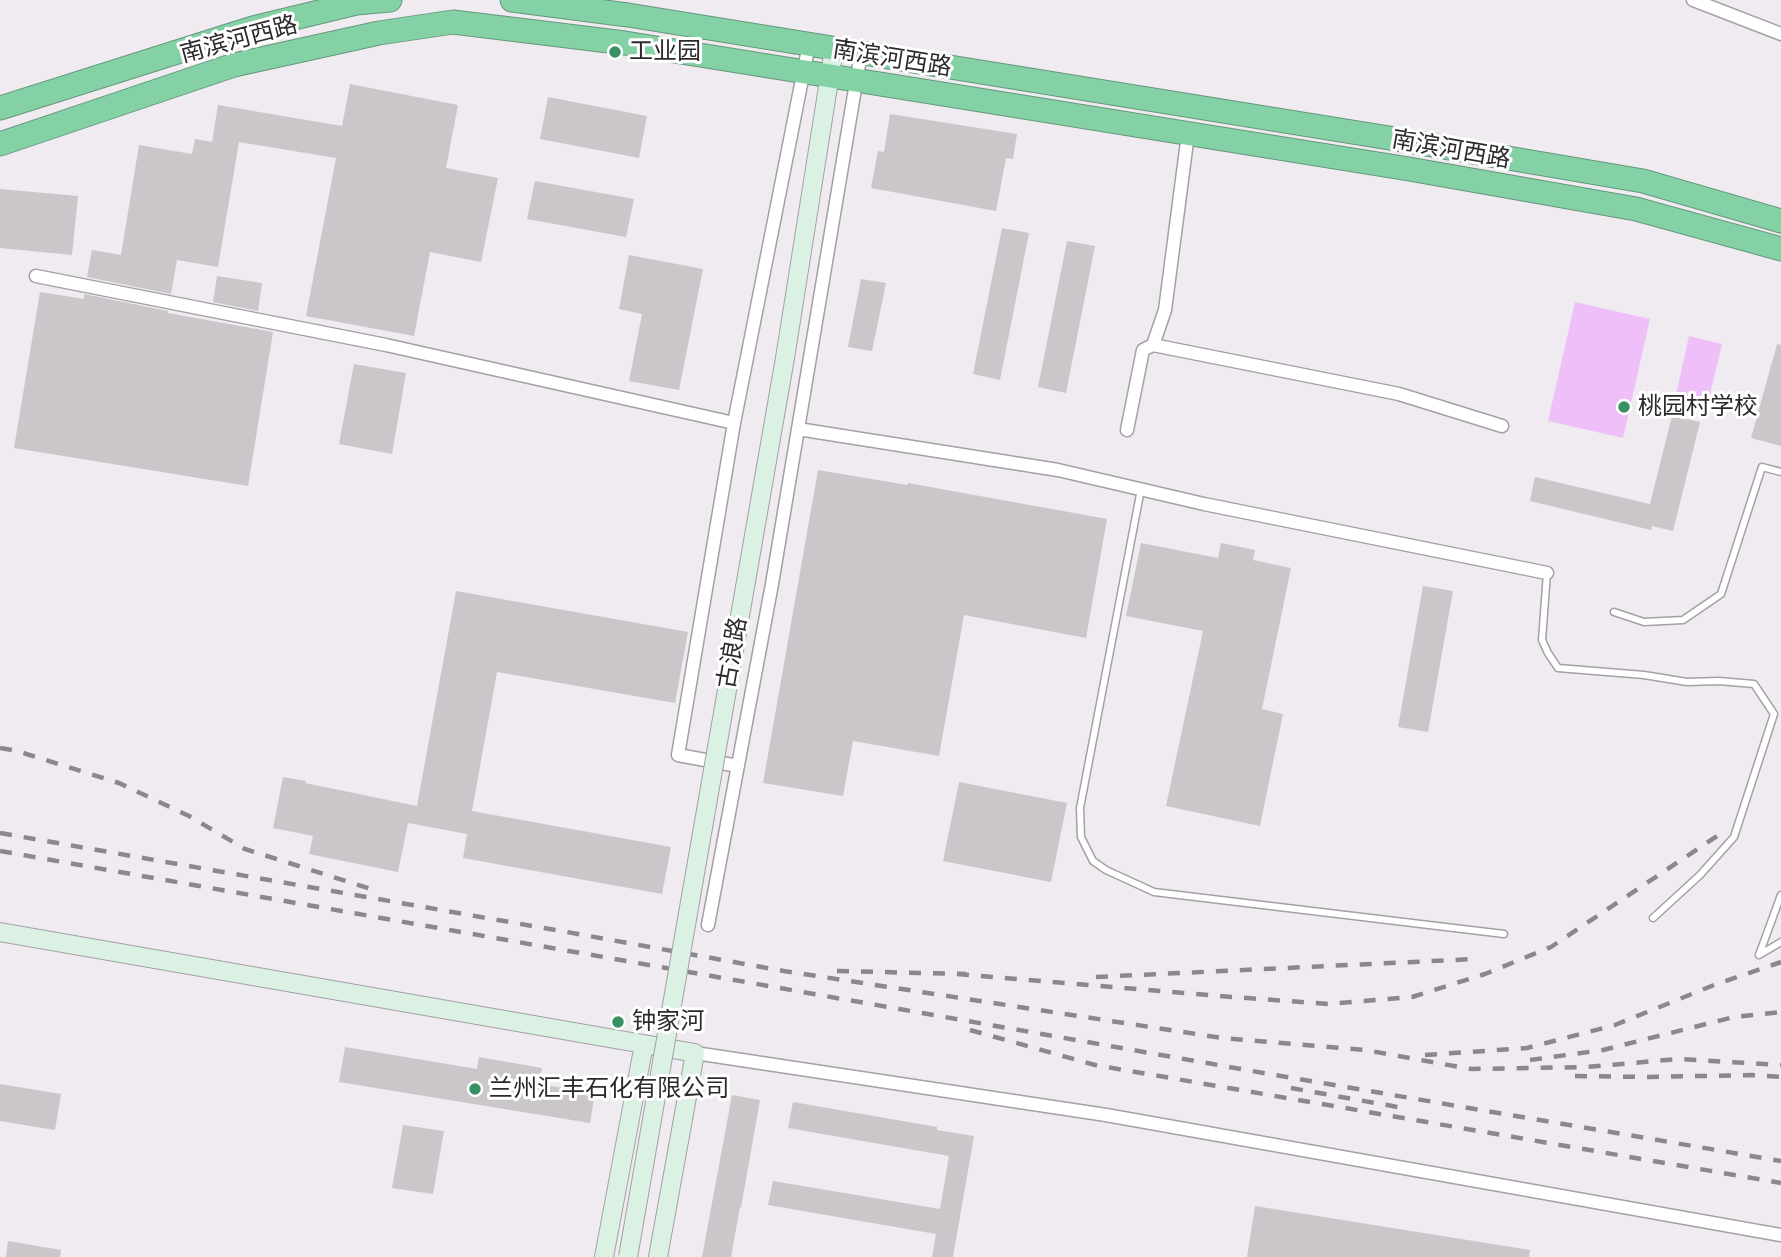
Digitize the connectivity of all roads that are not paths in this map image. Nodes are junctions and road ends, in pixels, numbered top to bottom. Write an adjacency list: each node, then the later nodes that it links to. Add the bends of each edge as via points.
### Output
1 (390, 0): 11 (highway, 南滨河西路, via 356,3 253,28)
2 (512, 0): 5 (highway, 南滨河西路)
3 (1693, 0): 4 (street)
4 (1781, 34)
5 (808, 44): 6 (highway, 南滨河西路); 8 (street)
6 (834, 48): 7 (highway, 南滨河西路); 9 (main road, 古浪路)
7 (861, 53): 10 (street); 14 (highway, 南滨河西路, via 1643,181)
8 (803, 72): 9 (highway, 南滨河西路); 13 (highway, 南滨河西路, via 625,43 453,22 234,65); 18 (street)
9 (829, 76): 10 (highway, 南滨河西路); 37 (main road, 古浪路, bridge, via 785,358)
10 (857, 80): 12 (highway, 南滨河西路); 20 (street)
11 (0, 108)
12 (1188, 134): 15 (highway, 南滨河西路, via 1636,208); 17 (street, via 1165,310)
13 (0, 144)
14 (1781, 221)
15 (1781, 249)
16 (37, 276): 18 (street, via 386,345)
17 (1153, 345): 19 (street, via 1399,394); 21 (street, via 1143,350)
18 (734, 423): 26 (street, via 678,755)
19 (1502, 426)
20 (798, 429): 23 (street, via 1058,470); 26 (street)
21 (1127, 430)
22 (1781, 472): 25 (lane, via 1762,467 1721,594 1683,620 1644,622)
23 (1141, 489): 24 (street); 31 (lane, via 1080,808 1081,836 1094,861 1154,892)
24 (1546, 573): 28 (lane, via 1542,640 1559,668 1754,684 1774,714 1734,837)
25 (1614, 612)
26 (738, 766): 29 (street)
27 (1781, 895): 32 (lane, via 1759,955)
28 (1653, 918)
29 (708, 925)
30 (0, 932): 33 (main road)
31 (1504, 934)
32 (1781, 942)
33 (644, 1044): 34 (main road); 36 (main road)
34 (695, 1053): 35 (street, via 1106,1115); 38 (main road)
35 (1781, 1235)
36 (604, 1257)
37 (628, 1257)
38 (658, 1257)

